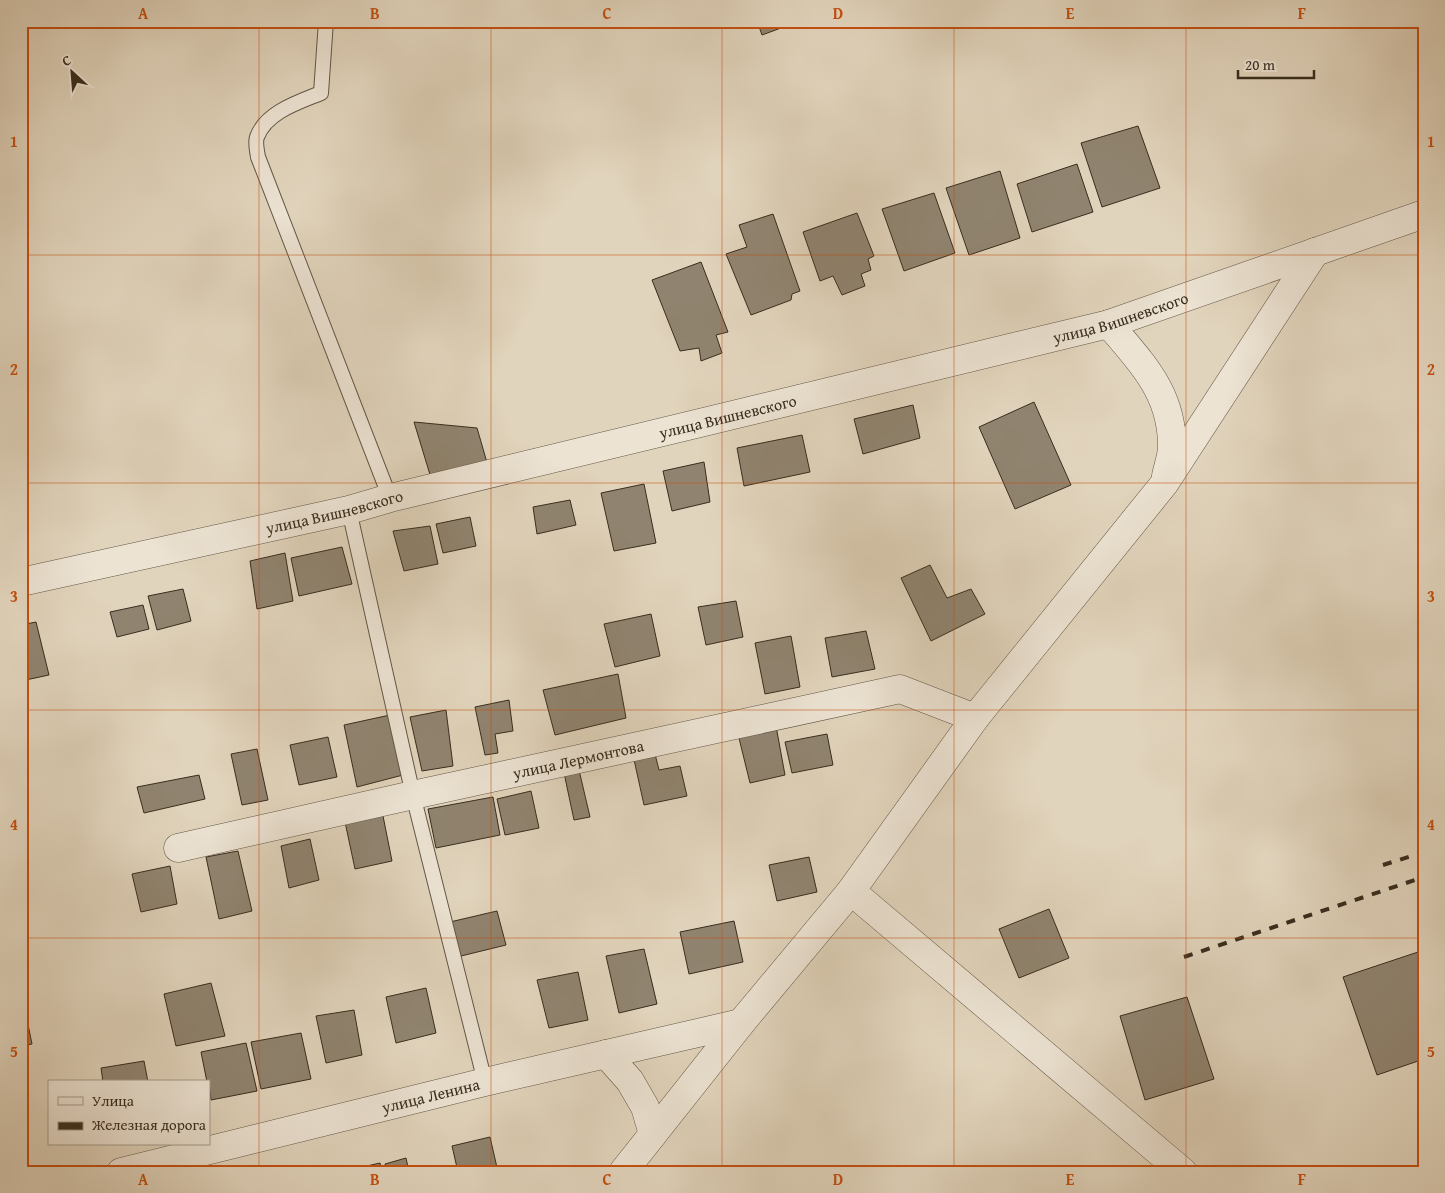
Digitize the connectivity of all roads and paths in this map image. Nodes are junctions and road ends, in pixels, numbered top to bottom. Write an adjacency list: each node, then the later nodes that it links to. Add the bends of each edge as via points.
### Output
1 (326, 21): 6 (lane, via 321,92 268,120 257,138 258,157)
2 (1424, 214): 3 (street, улица Вишневского)
3 (1315, 252): 4 (street, улица Вишневского); 5 (street)
4 (1109, 324): 5 (street, via 1151,375 1168,410 1172,450); 6 (street, улица Вишневского)
5 (1164, 484): 9 (street)
6 (390, 498): 7 (street, улица Вишневского)
7 (349, 510): 8 (street, улица Вишневского); 10 (lane)
8 (21, 582)
9 (975, 718): 10 (street, улица Лермонтова, via 900,689); 12 (street)
10 (412, 795): 11 (street, улица Лермонтова); 15 (lane)
11 (178, 848)
12 (851, 891): 13 (street); 19 (street)
13 (741, 1023): 14 (street, улица Ленина); 16 (street)
14 (606, 1054): 15 (street, улица Ленина); 16 (street, via 640,1098)
15 (485, 1082): 17 (street, улица Ленина)
16 (653, 1134): 18 (street)
17 (121, 1172)
18 (623, 1172)
19 (1183, 1172)

